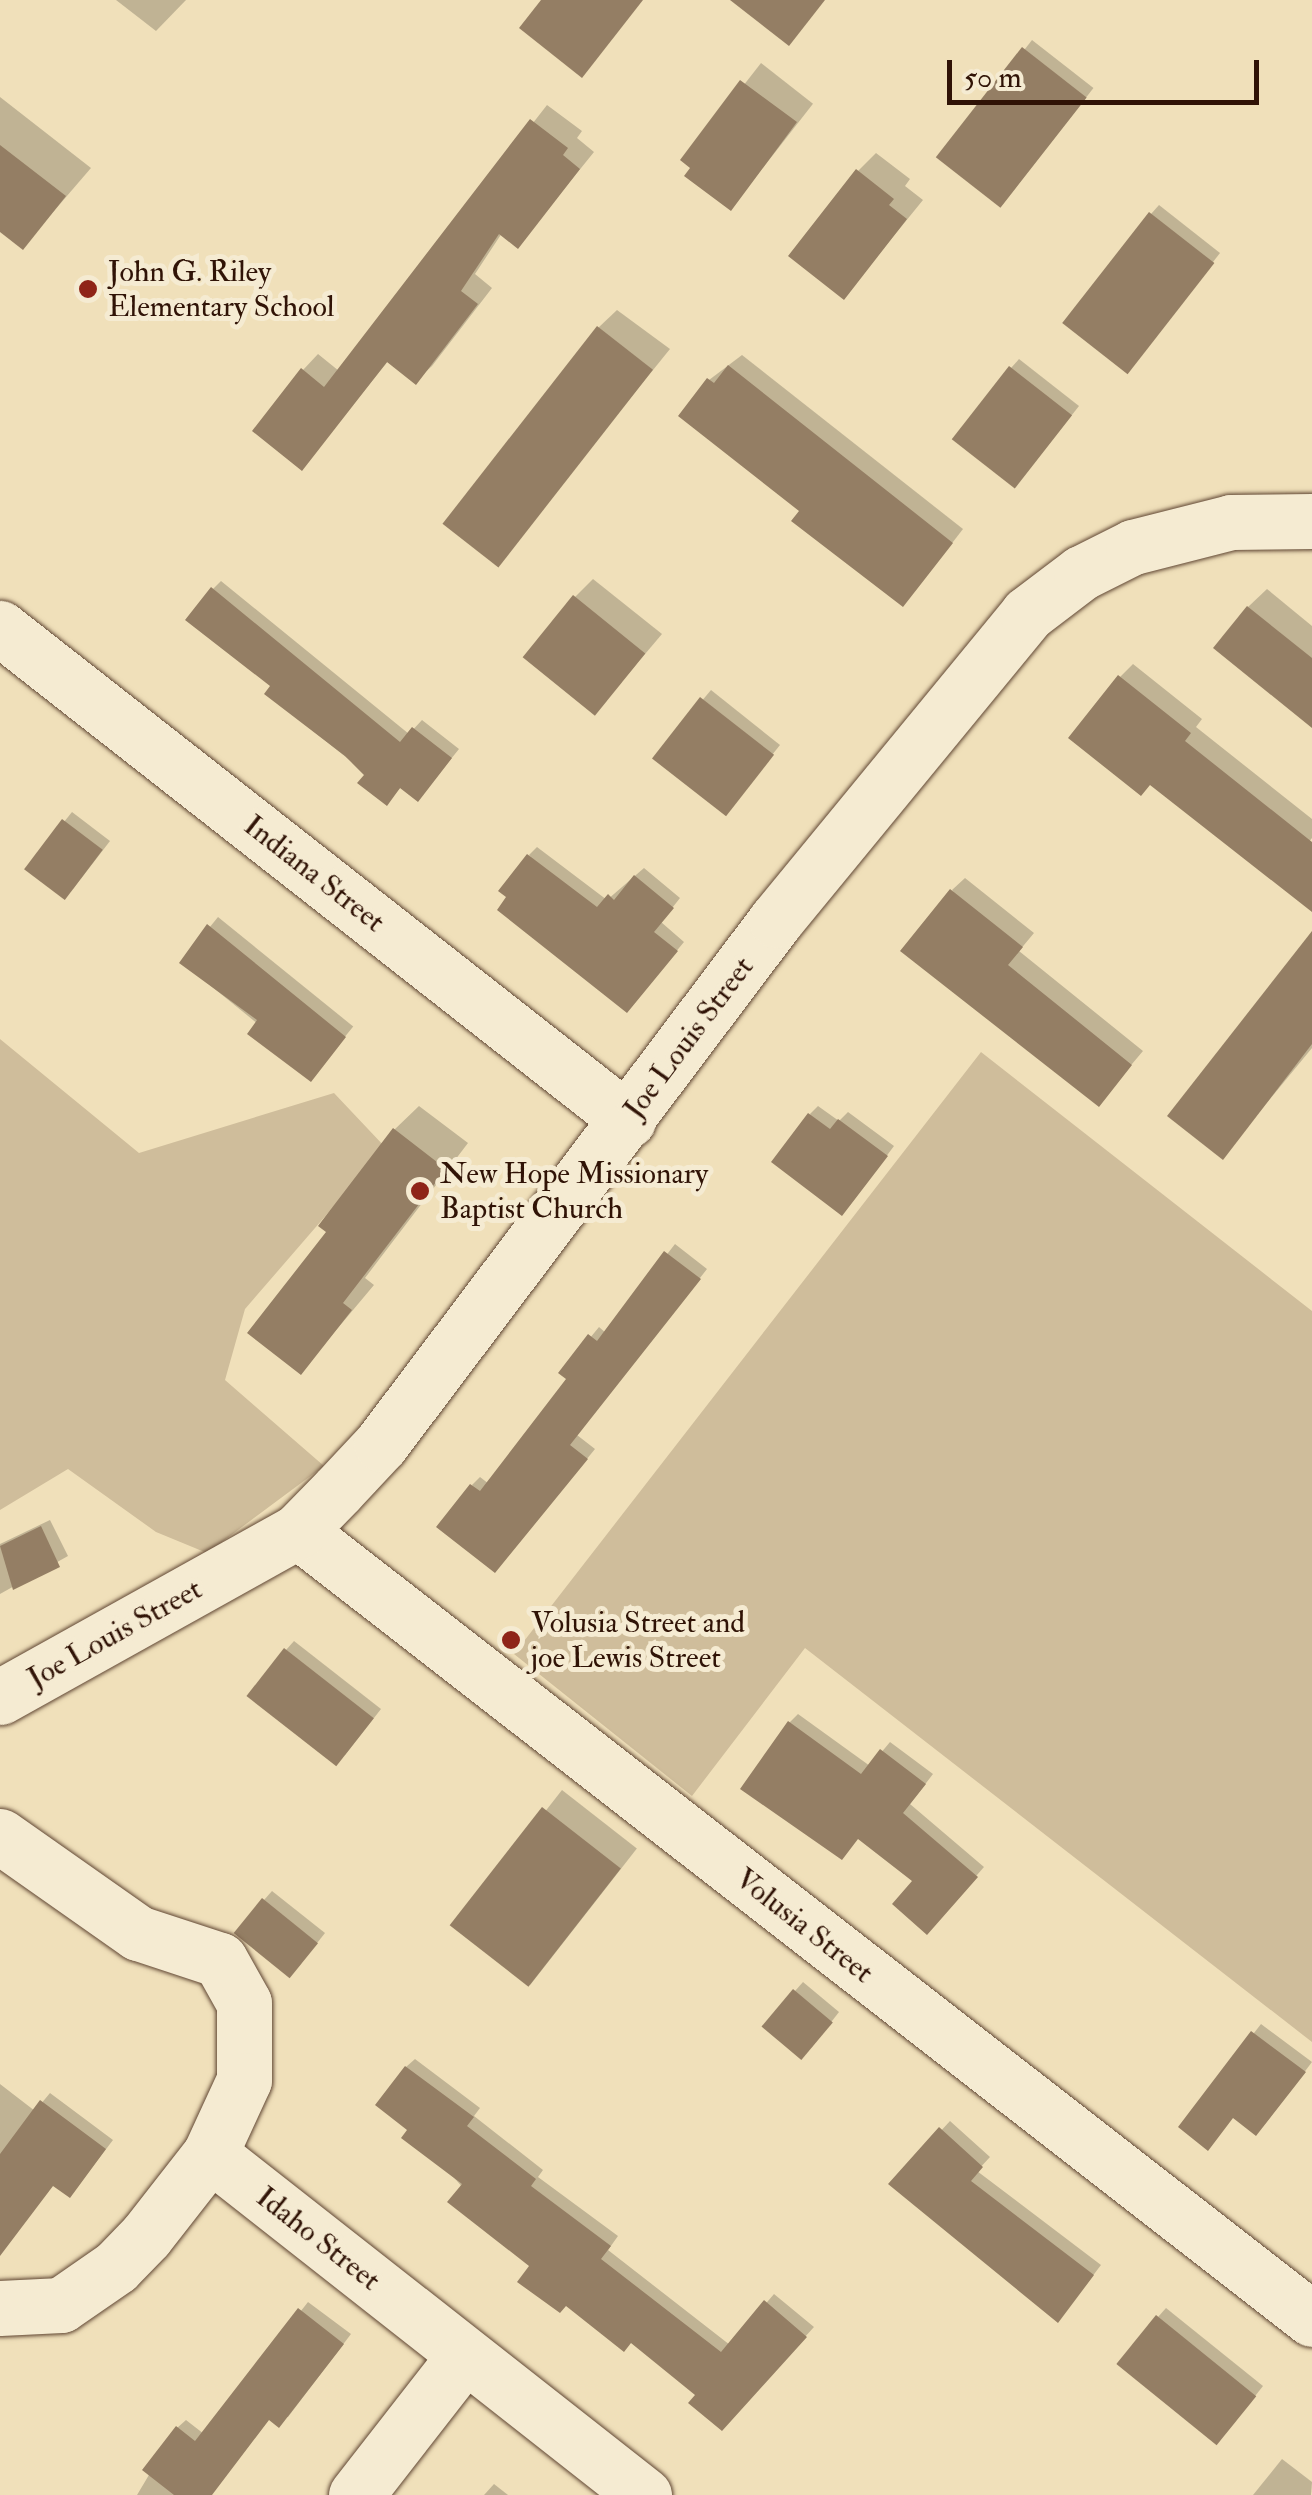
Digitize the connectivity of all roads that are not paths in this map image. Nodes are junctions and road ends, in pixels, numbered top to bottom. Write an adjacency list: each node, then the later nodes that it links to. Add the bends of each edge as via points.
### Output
1 (1312, 521): 3 (street, Joe Louis Street, via 1232,522 1133,547 1082,573 1028,614 776,920)
2 (0, 628): 3 (street, Indiana Street)
3 (628, 1120): 4 (street, Joe Louis Street, via 381,1444)
4 (298, 1531): 5 (street, Joe Louis Street); 9 (street, Volusia Street)
5 (0, 1696)
6 (0, 1836): 7 (street, via 138,1932 220,1960 244,2003 244,2080)
7 (210, 2154): 8 (street, via 116,2267 61,2305); 10 (street, Idaho Street)
8 (0, 2308)
9 (1312, 2319)
10 (465, 2355): 11 (street); 12 (street, Idaho Street)
11 (356, 2495)
12 (644, 2495)

